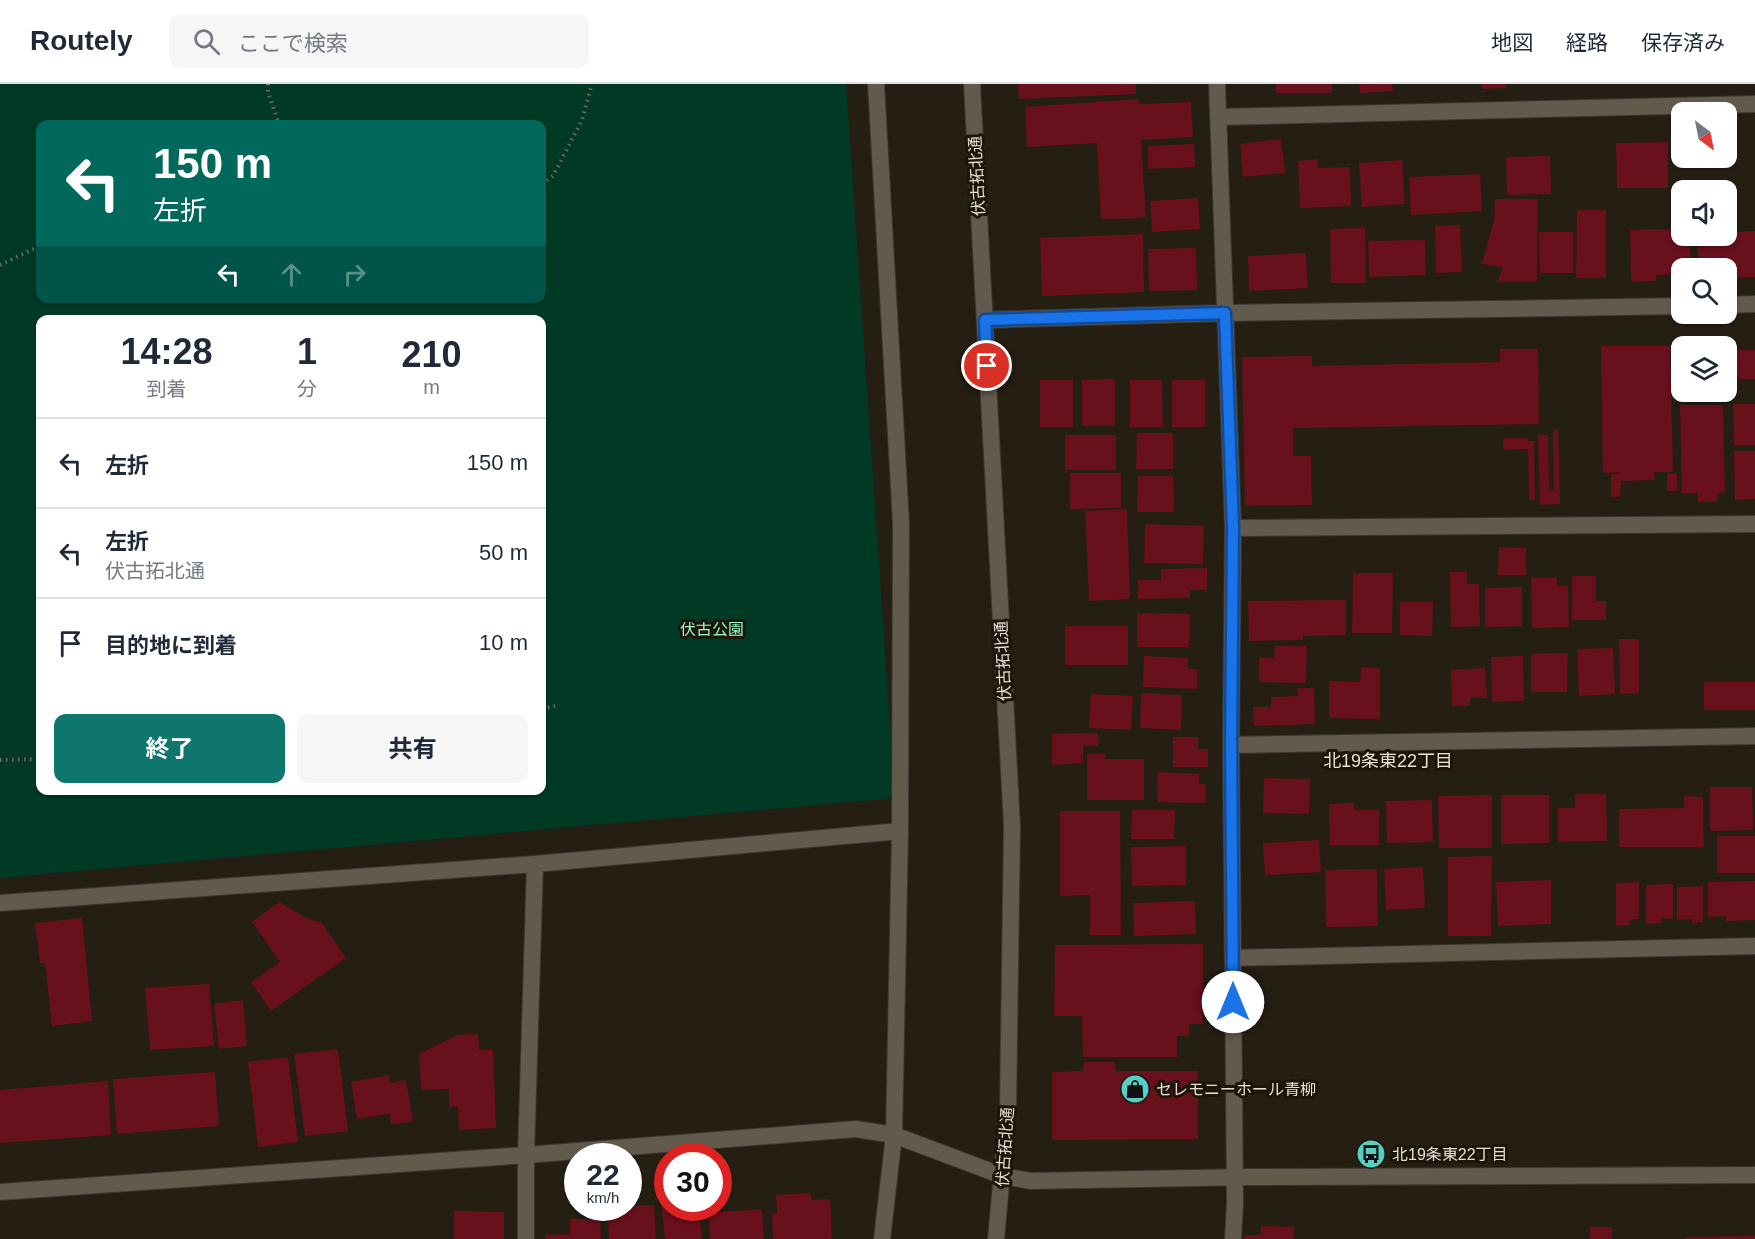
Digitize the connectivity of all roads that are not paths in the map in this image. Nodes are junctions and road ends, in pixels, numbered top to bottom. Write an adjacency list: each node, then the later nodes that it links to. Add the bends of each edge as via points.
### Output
1 (876, 84): 15 (street, via 901,523)
2 (972, 84): 10 (street, 伏古拓北通)
3 (1217, 84): 5 (street)
4 (1755, 105): 5 (street)
5 (1218, 117): 9 (street)
6 (1755, 304): 7 (street)
7 (1737, 305)
8 (1671, 306): 9 (street)
9 (1225, 313): 10 (street); 12 (street)
10 (985, 320): 23 (street, 伏古拓北通, via 1012,826 1008,1107)
11 (1755, 524): 12 (street)
12 (1233, 528): 14 (street)
13 (1755, 736): 14 (street)
14 (1231, 745): 19 (street)
15 (900, 831): 16 (street); 20 (street)
16 (536, 864): 17 (street); 21 (street)
17 (0, 903)
18 (1755, 946): 19 (street)
19 (1233, 958): 24 (street)
20 (894, 1135): 21 (street, via 856,1129); 23 (street); 27 (street)
21 (526, 1155): 25 (street); 26 (street)
22 (1755, 1175): 24 (street)
23 (1003, 1176): 24 (street, via 1031,1180); 28 (street, 伏古拓北通)
24 (1234, 1178): 29 (street)
25 (0, 1192)
26 (526, 1239)
27 (882, 1239)
28 (996, 1239)
29 (1233, 1239)

